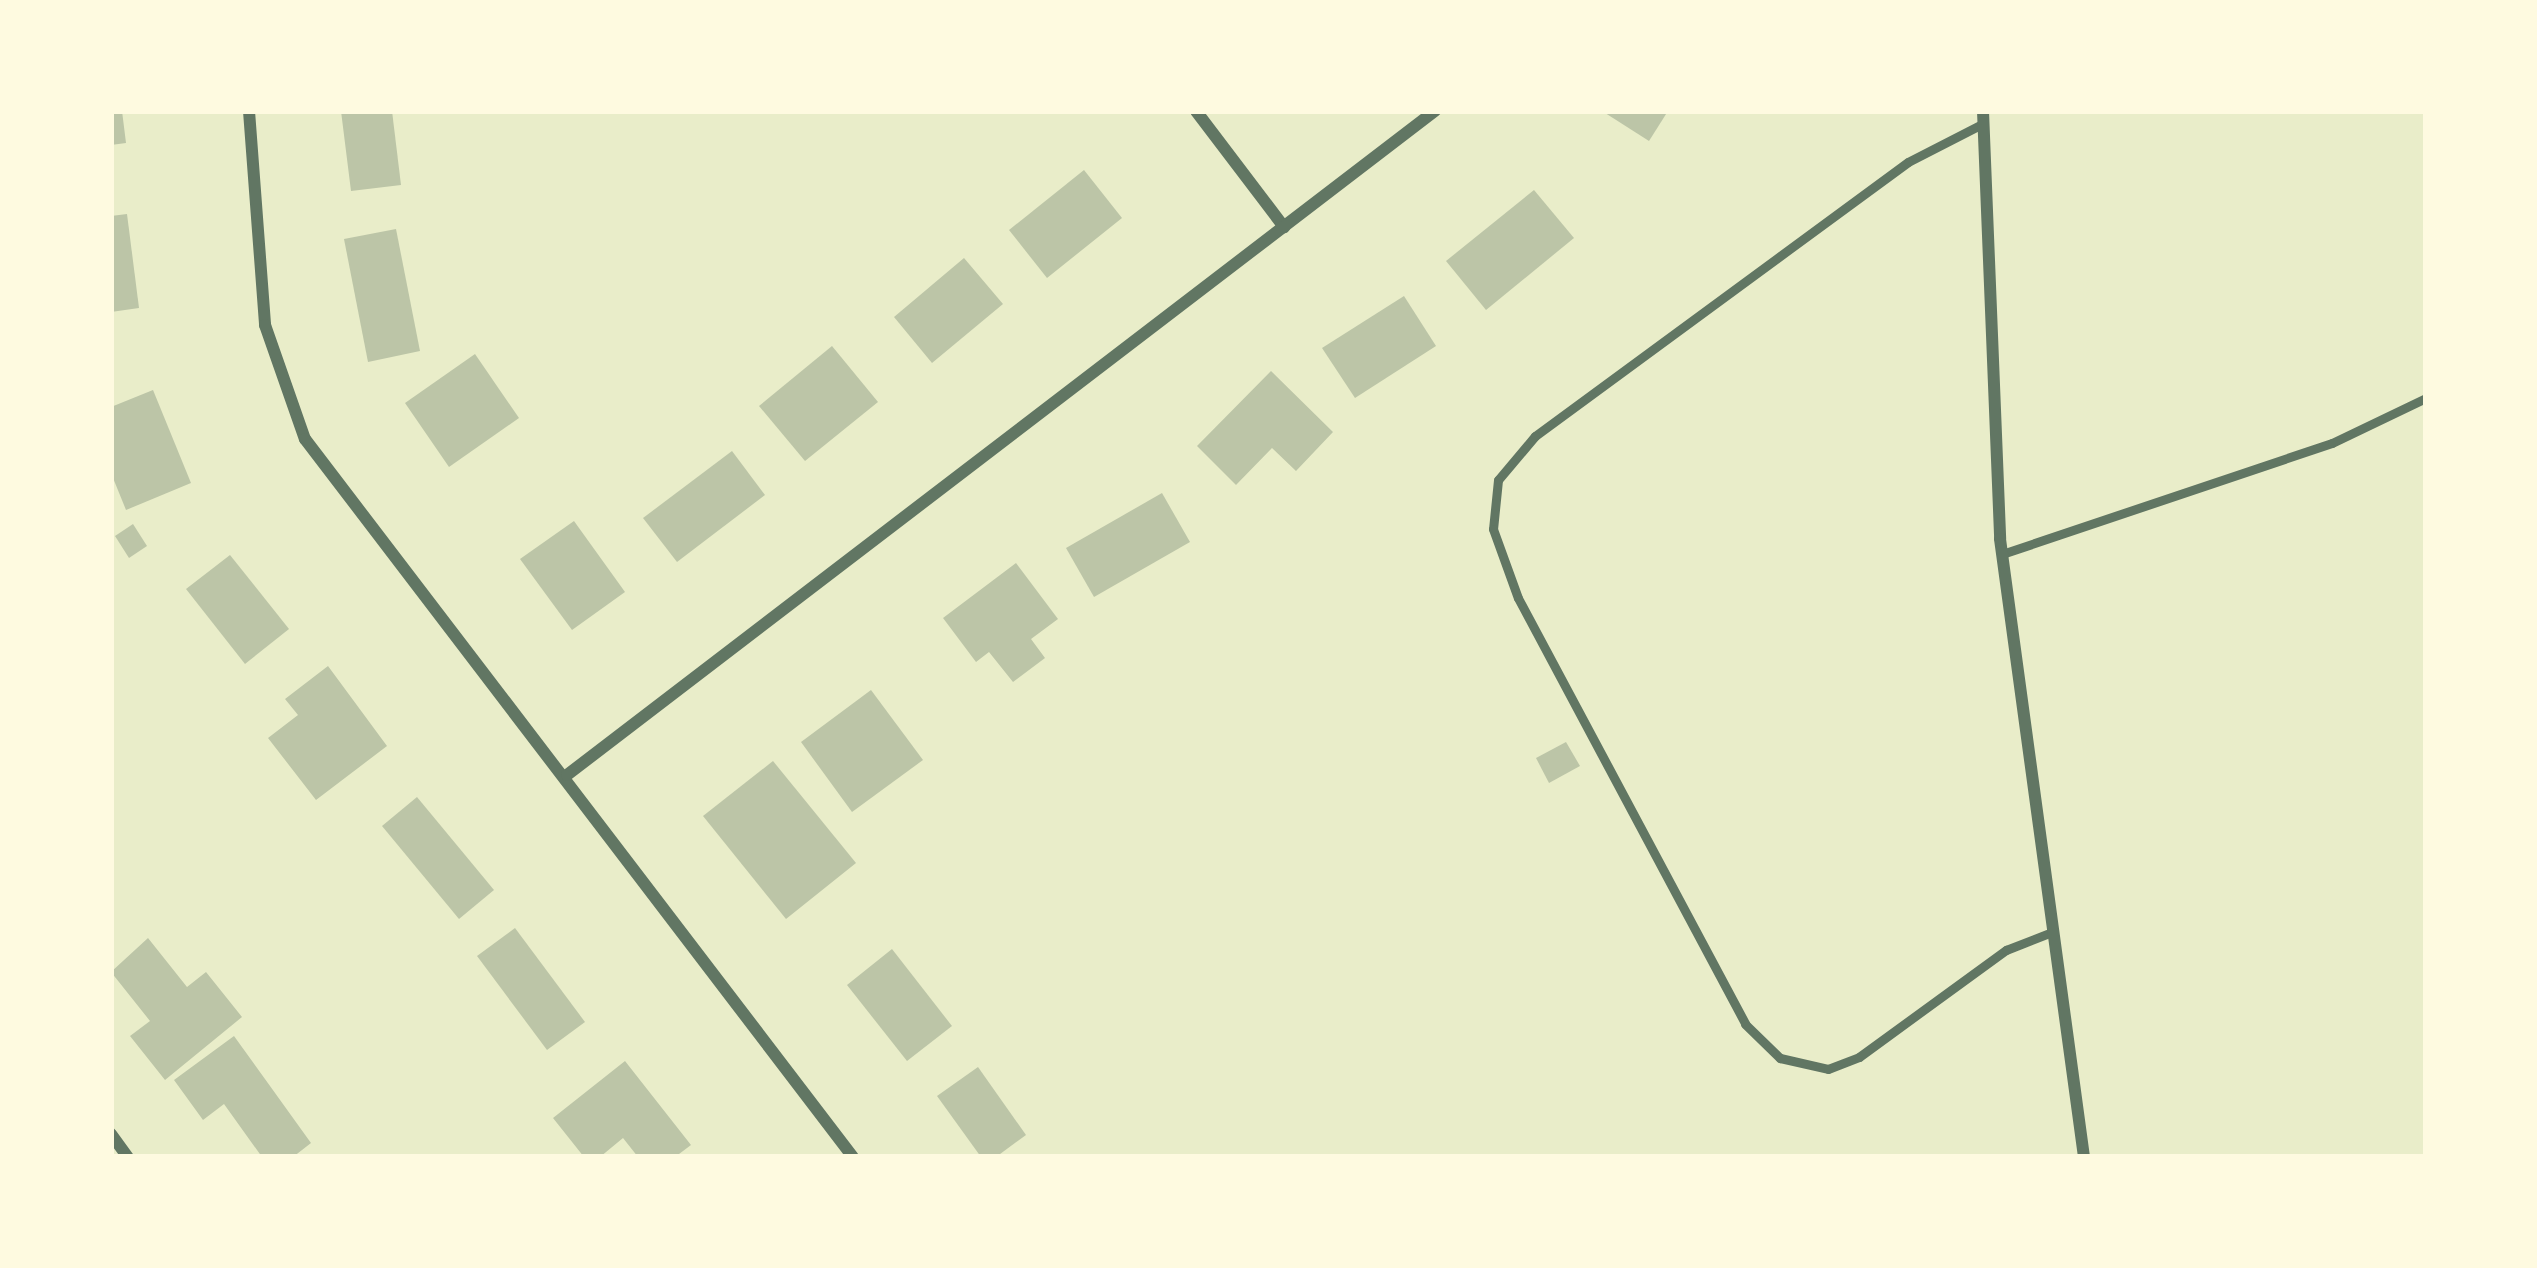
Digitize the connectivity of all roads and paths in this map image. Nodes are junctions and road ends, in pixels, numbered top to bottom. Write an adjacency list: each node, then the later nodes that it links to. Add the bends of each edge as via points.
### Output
1 (249, 111): 8 (street, via 265,326 305,440)
2 (1196, 111): 5 (street)
3 (1435, 111): 5 (street)
4 (1983, 117): 7 (street); 9 (lane, via 1907,162 1535,436 1498,480 1493,529 1518,598 1744,1024 1780,1058 1828,1069 1859,1057 2006,950)
5 (1284, 227): 8 (street)
6 (2426, 398): 7 (lane, via 2332,443)
7 (2002, 554): 9 (street)
8 (567, 775): 12 (street)
9 (2052, 932): 13 (street)
10 (111, 1134): 11 (street)
11 (128, 1157)
12 (853, 1157)
13 (2084, 1157)

